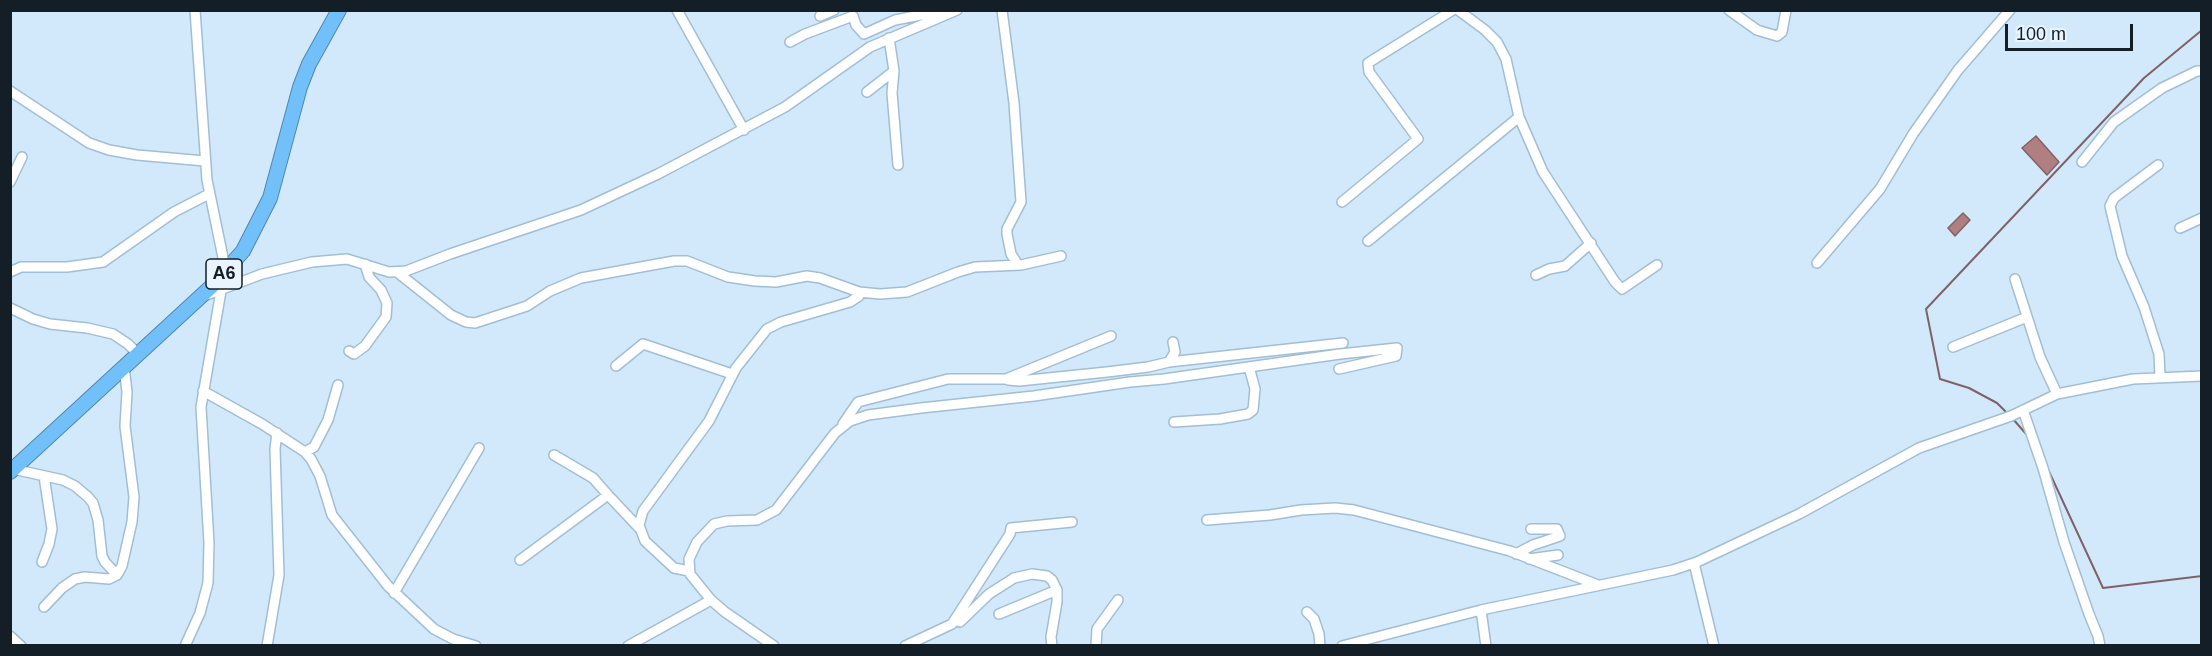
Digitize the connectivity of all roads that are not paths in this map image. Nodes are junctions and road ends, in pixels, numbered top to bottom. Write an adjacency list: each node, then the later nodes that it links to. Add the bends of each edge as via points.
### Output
1 (195, 10): 25 (street)
2 (339, 10): 41 (highway, A6, via 300,87 266,208 248,244)
3 (677, 10): 23 (street)
4 (834, 10): 14 (street)
5 (863, 10): 15 (street)
6 (957, 10): 13 (street)
7 (1002, 10): 40 (street, via 1021,202 1007,234)
8 (1453, 10): 31 (street, via 1368,63 1369,72 1418,139)
9 (1458, 10): 22 (street, via 1497,42 1506,59)
10 (1729, 10): 11 (street, via 1757,30 1777,36 1782,33)
11 (1786, 10)
12 (2010, 10): 37 (street, via 1958,70 1879,190)
13 (945, 15): 15 (street, via 894,20 864,34); 16 (street)
14 (820, 16)
15 (853, 16): 17 (street)
16 (889, 38): 18 (street); 23 (street, via 862,52 785,108)
17 (790, 42)
18 (894, 71): 21 (street); 27 (street)
19 (2202, 71): 26 (street, via 2162,88 2114,122)
20 (10, 91): 25 (street, via 89,143 137,155)
21 (867, 92)
22 (1519, 117): 34 (street); 35 (street, via 1543,172)
23 (744, 130): 43 (street, via 581,210)
24 (22, 157): 29 (street)
25 (205, 161): 30 (street)
26 (2082, 162)
27 (898, 165)
28 (2158, 165): 64 (street, via 2114,198 2110,206 2122,256 2159,354)
29 (10, 182)
30 (209, 194): 41 (street); 42 (street, via 174,212 103,262 21,267)
31 (1342, 202)
32 (2202, 218): 33 (street)
33 (2180, 228)
34 (1368, 241)
35 (1590, 243): 39 (street, via 1622,289); 44 (street, via 1565,266)
36 (1061, 256): 40 (street)
37 (1817, 263)
38 (365, 264): 43 (street); 46 (street, via 347,259 303,263); 55 (street, via 387,303 386,317 365,346 354,354)
39 (1657, 265)
40 (1018, 266): 47 (street, via 975,267 907,292)
41 (226, 272): 48 (highway, A6)
42 (10, 273)
43 (397, 273): 47 (street, via 451,315 475,323 527,306 581,278 674,261 687,261 728,277 755,281 820,278)
44 (1536, 275)
45 (2015, 279): 50 (street)
46 (221, 291): 48 (street); 67 (street)
47 (859, 292): 62 (street, via 850,302 771,327)
48 (201, 297): 56 (highway, A6)
49 (10, 308): 56 (street, via 50,324 113,334)
50 (2027, 317): 54 (street); 68 (street)
51 (1111, 336): 65 (street)
52 (1173, 342): 57 (street, via 1175,352)
53 (1343, 343): 57 (street)
54 (1953, 347)
55 (349, 351)
56 (138, 354): 58 (highway, A6)
57 (1169, 362): 65 (street, via 1019,381)
58 (124, 366): 76 (highway, A6); 90 (street, via 125,426 134,497 126,550)
59 (616, 366): 62 (street, via 643,345)
60 (1249, 367): 61 (street, via 1397,348 1396,356); 70 (street, via 1255,389 1253,410 1248,414); 71 (street, via 875,414)
61 (1339, 369)
62 (732, 374): 81 (street, via 709,421 643,511)
63 (2202, 376): 64 (street)
64 (2160, 377): 68 (street, via 2116,381)
65 (1006, 379): 71 (street, via 948,379 858,402)
66 (338, 386): 74 (street, via 328,420 314,447)
67 (203, 391): 72 (street); 104 (street, via 201,422 209,560 205,598)
68 (2057, 394): 69 (street)
69 (2020, 411): 88 (street, via 1919,448 1799,514); 102 (street, via 2043,468)
70 (1174, 422)
71 (842, 426): 89 (street, via 772,514 757,520 722,522 708,530 692,552)
72 (277, 433): 74 (street); 105 (street, via 279,575)
73 (479, 448): 93 (street)
74 (305, 452): 93 (street, via 316,468 328,508 339,527)
75 (554, 455): 78 (street, via 593,478)
76 (12, 470): 77 (street)
77 (44, 476): 87 (street, via 51,529); 90 (street, via 69,483 93,503 102,556)
78 (609, 495): 81 (street); 86 (street)
79 (1207, 520): 83 (street, via 1300,510 1354,510)
80 (1072, 522): 100 (street, via 1011,528)
81 (640, 529): 89 (street, via 668,564)
82 (1532, 529): 83 (street, via 1557,529 1560,536)
83 (1516, 554): 85 (street)
84 (1558, 555): 85 (street)
85 (1529, 559): 91 (street)
86 (520, 560)
87 (42, 562)
88 (1694, 563): 91 (street); 115 (street)
89 (689, 571): 94 (street)
90 (117, 575): 96 (street, via 105,580 75,579)
91 (1600, 586): 97 (street)
92 (1057, 590): 99 (street); 100 (street, via 1047,576 1014,578 989,594 960,622); 110 (street)
93 (394, 593): 106 (street, via 445,636)
94 (711, 600): 107 (street); 108 (street)
95 (1118, 600): 111 (street, via 1097,629)
96 (44, 607)
97 (1481, 610): 113 (street); 114 (street)
98 (1307, 612): 112 (street, via 1314,619)
99 (999, 614)
100 (955, 619): 109 (street, via 952,624)
101 (10, 636): 103 (street)
102 (2099, 644)
103 (21, 645)
104 (185, 645)
105 (267, 645)
106 (476, 645)
107 (628, 645)
108 (774, 645)
109 (905, 645)
110 (1052, 645)
111 (1096, 645)
112 (1320, 645)
113 (1342, 645)
114 (1485, 645)
115 (1714, 645)

